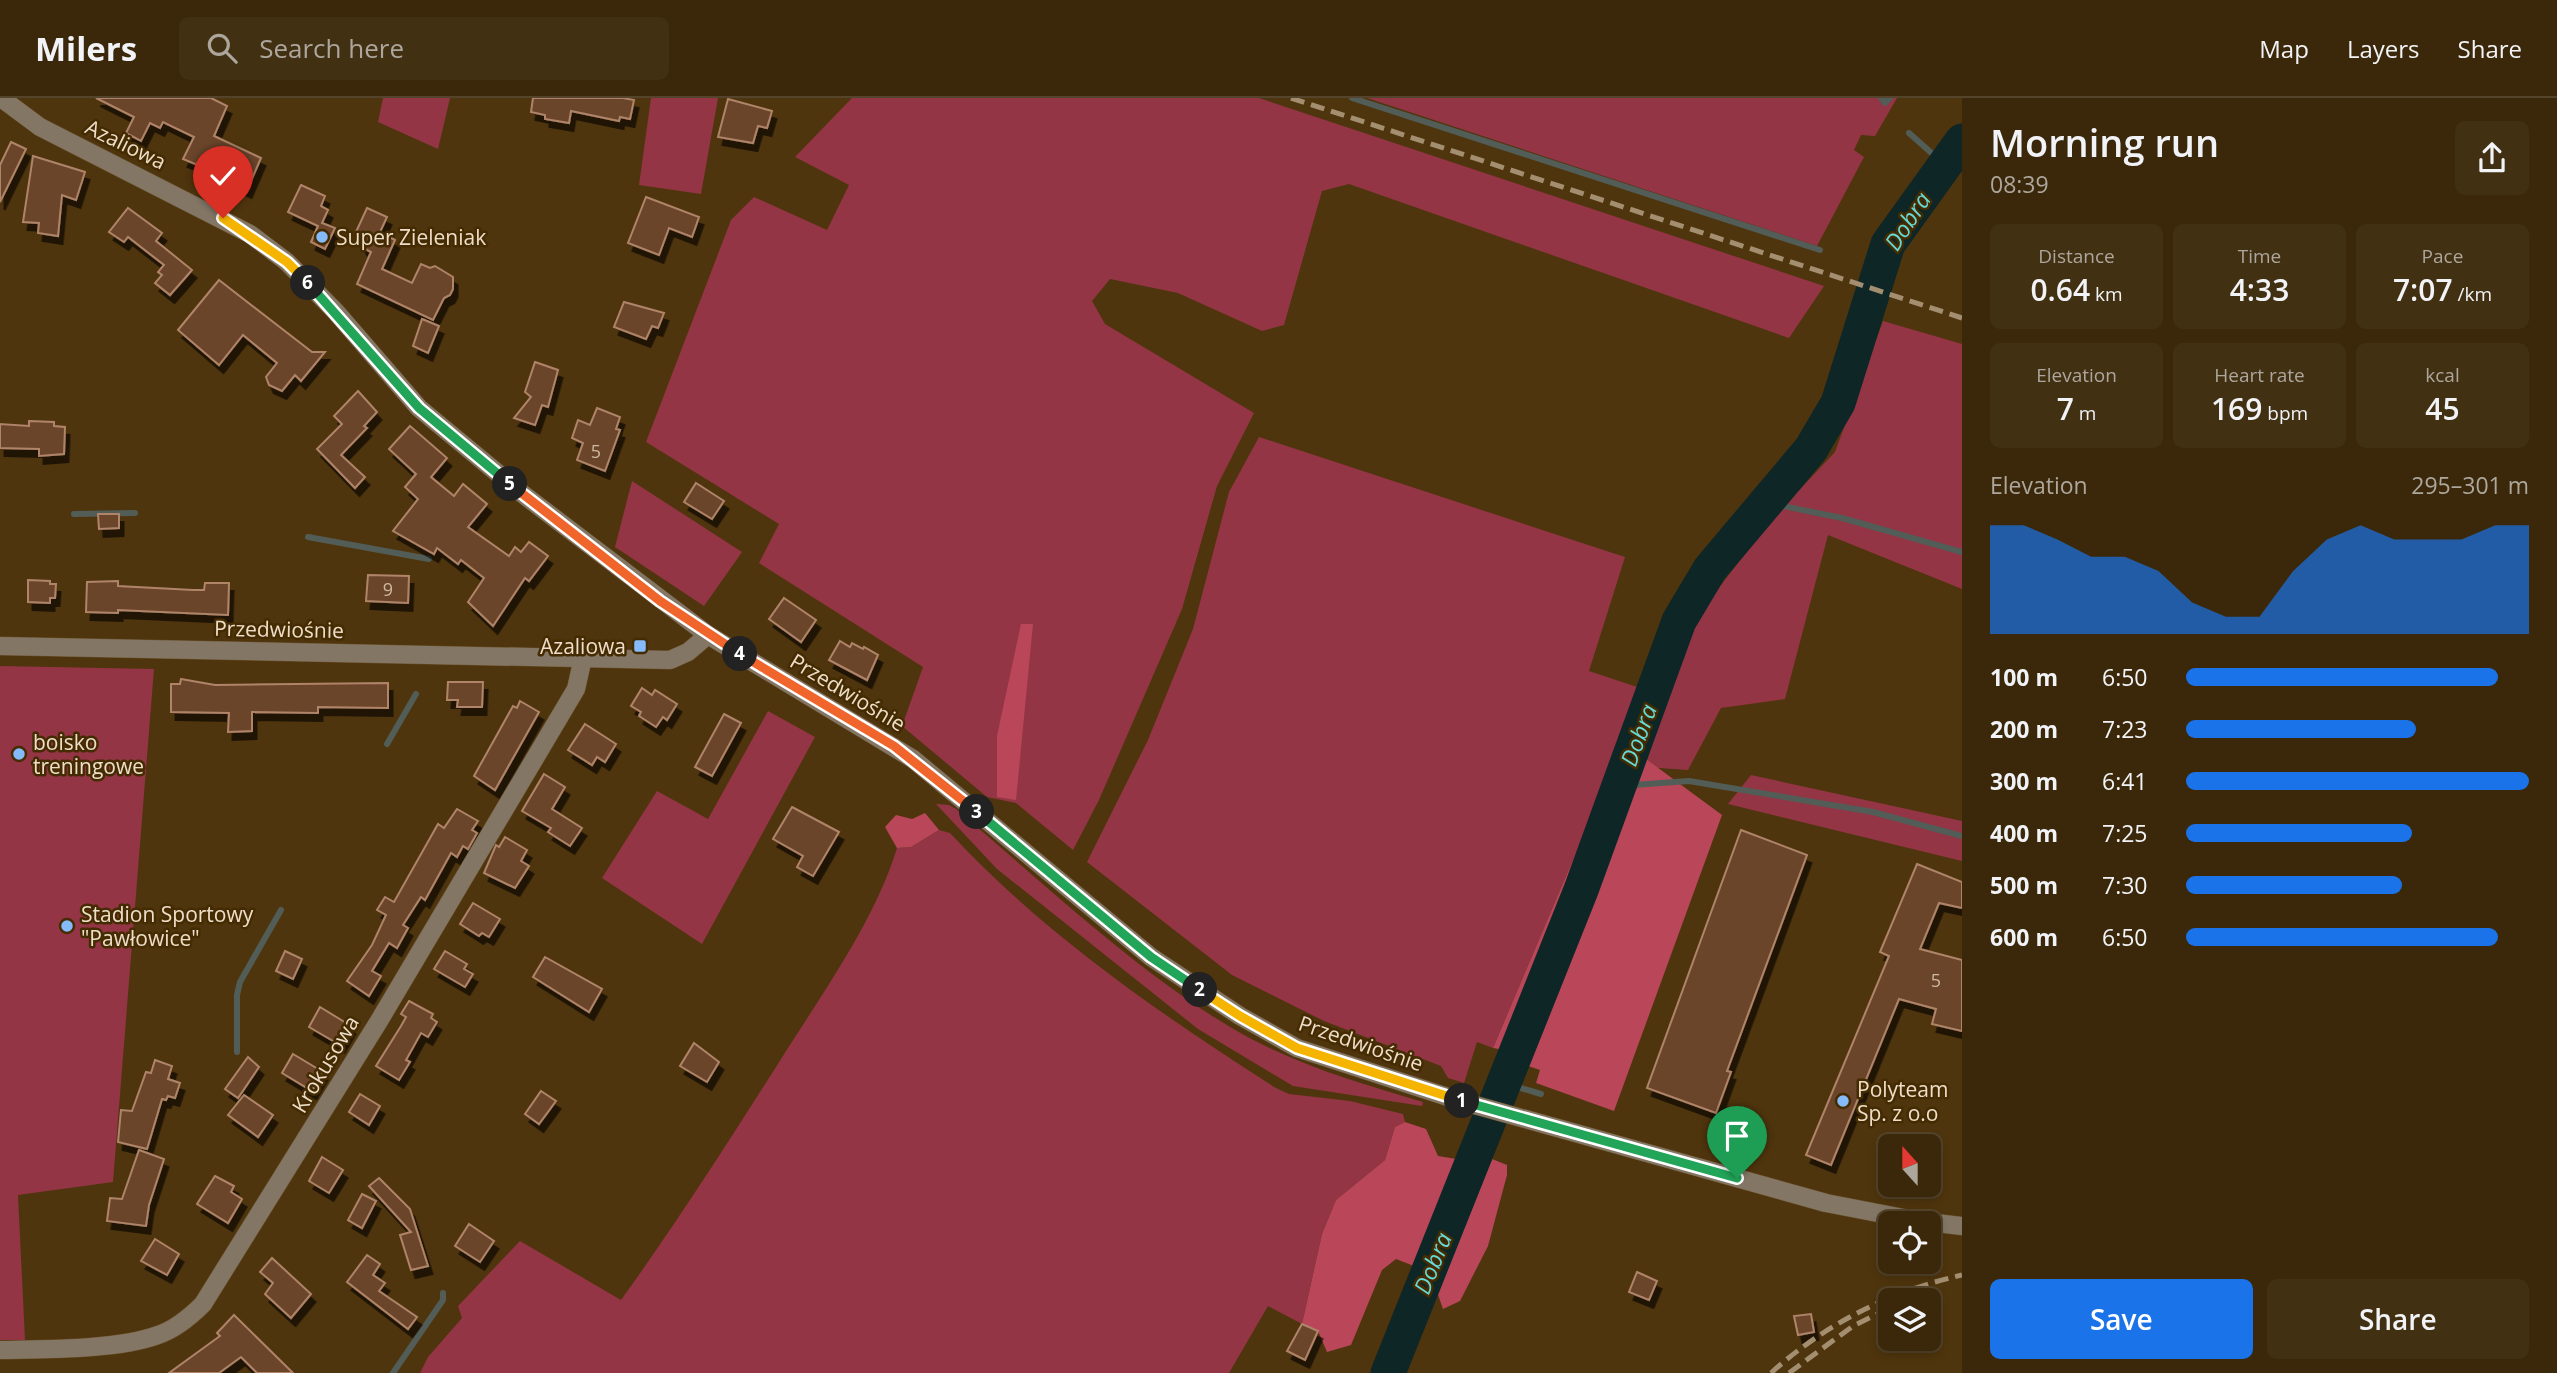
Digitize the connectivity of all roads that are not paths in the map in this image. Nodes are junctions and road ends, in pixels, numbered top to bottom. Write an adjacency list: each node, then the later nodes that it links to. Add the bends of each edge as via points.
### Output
1 (1, 98): 2 (street, Azaliowa, via 40,127 223,218 287,262 419,408 534,503)
2 (708, 635): 4 (street, Przedwiośnie, via 670,660); 5 (street, Przedwiośnie, via 913,759 1151,957 1297,1048 1457,1100 1826,1203)
3 (0, 646): 4 (street, Przedwiośnie)
4 (583, 658): 6 (street, Krokusowa, via 576,690 203,1304 174,1328 149,1338)
5 (1962, 1226)
6 (0, 1350)

